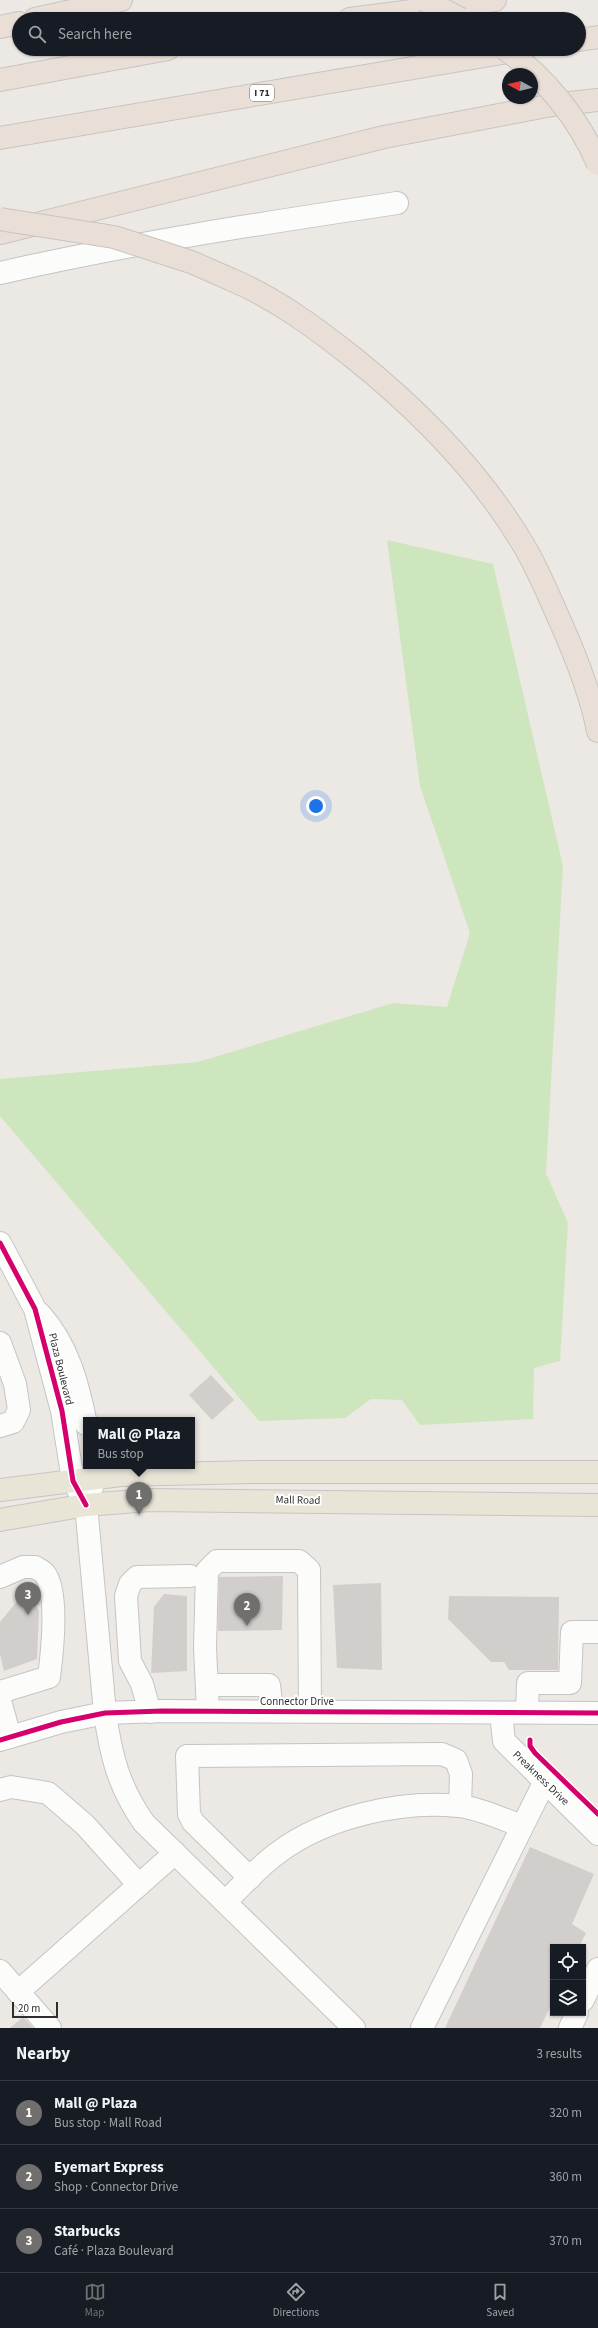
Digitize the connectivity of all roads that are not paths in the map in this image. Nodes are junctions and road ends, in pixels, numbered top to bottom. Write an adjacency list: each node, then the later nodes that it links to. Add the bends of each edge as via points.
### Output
1 (121, 0): 4 (highway)
2 (424, 0): 6 (highway, bridge)
3 (494, 0): 5 (highway)
4 (67, 12)
5 (403, 12)
6 (447, 12)
7 (12, 24): 8 (highway)
8 (0, 27)
9 (598, 37): 10 (highway)
10 (586, 39)
11 (130, 56): 14 (highway)
12 (484, 56): 16 (highway, I 71)
13 (514, 56): 17 (highway, bridge, via 544,82 579,127)
14 (0, 80)
15 (598, 100): 20 (highway, via 552,104 384,137)
16 (0, 138)
17 (598, 164)
18 (397, 203): 21 (street, via 195,233)
19 (0, 219): 22 (highway, bridge, via 114,237 192,262 277,304 340,347 400,396 468,466 504,514 528,552 585,684)
20 (0, 233)
21 (0, 273)
22 (598, 731)
23 (0, 1243): 24 (street, Plaza Boulevard)
24 (35, 1309): 27 (street, Plaza Boulevard, via 59,1337 77,1384); 31 (street, Plaza Boulevard, via 62,1411)
25 (0, 1342): 26 (street)
26 (8, 1396): 28 (street, via 19,1410 13,1422)
27 (84, 1417)
28 (0, 1426)
29 (94, 1472): 30 (main road, via 121,1475 253,1472); 31 (main road); 33 (street, Plaza Boulevard)
30 (598, 1472)
31 (73, 1481): 32 (main road); 33 (street, Plaza Boulevard)
32 (0, 1490)
33 (86, 1505): 34 (main road, Mall Road, via 149,1500); 35 (main road, Mall Road); 51 (street, Plaza Boulevard)
34 (598, 1505)
35 (0, 1520)
36 (190, 1576): 47 (street, via 137,1576 130,1584 126,1596 130,1661 142,1684)
37 (0, 1577): 38 (street, via 23,1567 35,1567 45,1574)
38 (52, 1592): 40 (street, via 34,1579 40,1597 43,1636 41,1667 17,1676); 42 (street, via 53,1643 49,1677)
39 (598, 1632): 48 (street, via 572,1632 570,1683 528,1683)
40 (0, 1678)
41 (207, 1685): 44 (street); 45 (street, via 269,1685); 46 (street, via 207,1571 218,1560 299,1561 309,1570)
42 (0, 1692)
43 (0, 1701): 52 (street)
44 (208, 1711): 45 (street, Connector Drive); 47 (street, Connector Drive)
45 (272, 1711): 46 (street, Connector Drive)
46 (310, 1711): 49 (street, Connector Drive)
47 (150, 1712): 51 (street, Connector Drive)
48 (527, 1712): 49 (street, Connector Drive); 50 (street, Connector Drive)
49 (501, 1713): 53 (street, Preakness Drive, via 504,1741)
50 (598, 1713)
51 (105, 1714): 52 (street, Connector Drive, via 61,1722); 58 (street, Plaza Boulevard, via 114,1762 130,1803 144,1823)
52 (5, 1738)
53 (545, 1781): 56 (street); 57 (street, Preakness Drive)
54 (0, 1790): 60 (street, via 11,1787 48,1793 85,1825)
55 (460, 1806): 56 (street); 59 (street, via 416,1805 346,1818 308,1834 279,1852); 59 (street, via 461,1774 456,1760 442,1754 187,1756 191,1818)
56 (522, 1826): 69 (street)
57 (598, 1834)
58 (175, 1853): 60 (street); 61 (street, Plaza Boulevard)
59 (250, 1878): 61 (street)
60 (139, 1885): 64 (street)
61 (225, 1902): 68 (street, Plaza Boulevard)
62 (598, 1969): 65 (street)
63 (0, 1971): 64 (street)
64 (18, 1992): 67 (street)
65 (586, 1994)
66 (576, 2016): 70 (street)
67 (50, 2028)
68 (354, 2028)
69 (422, 2028)
70 (570, 2028)

